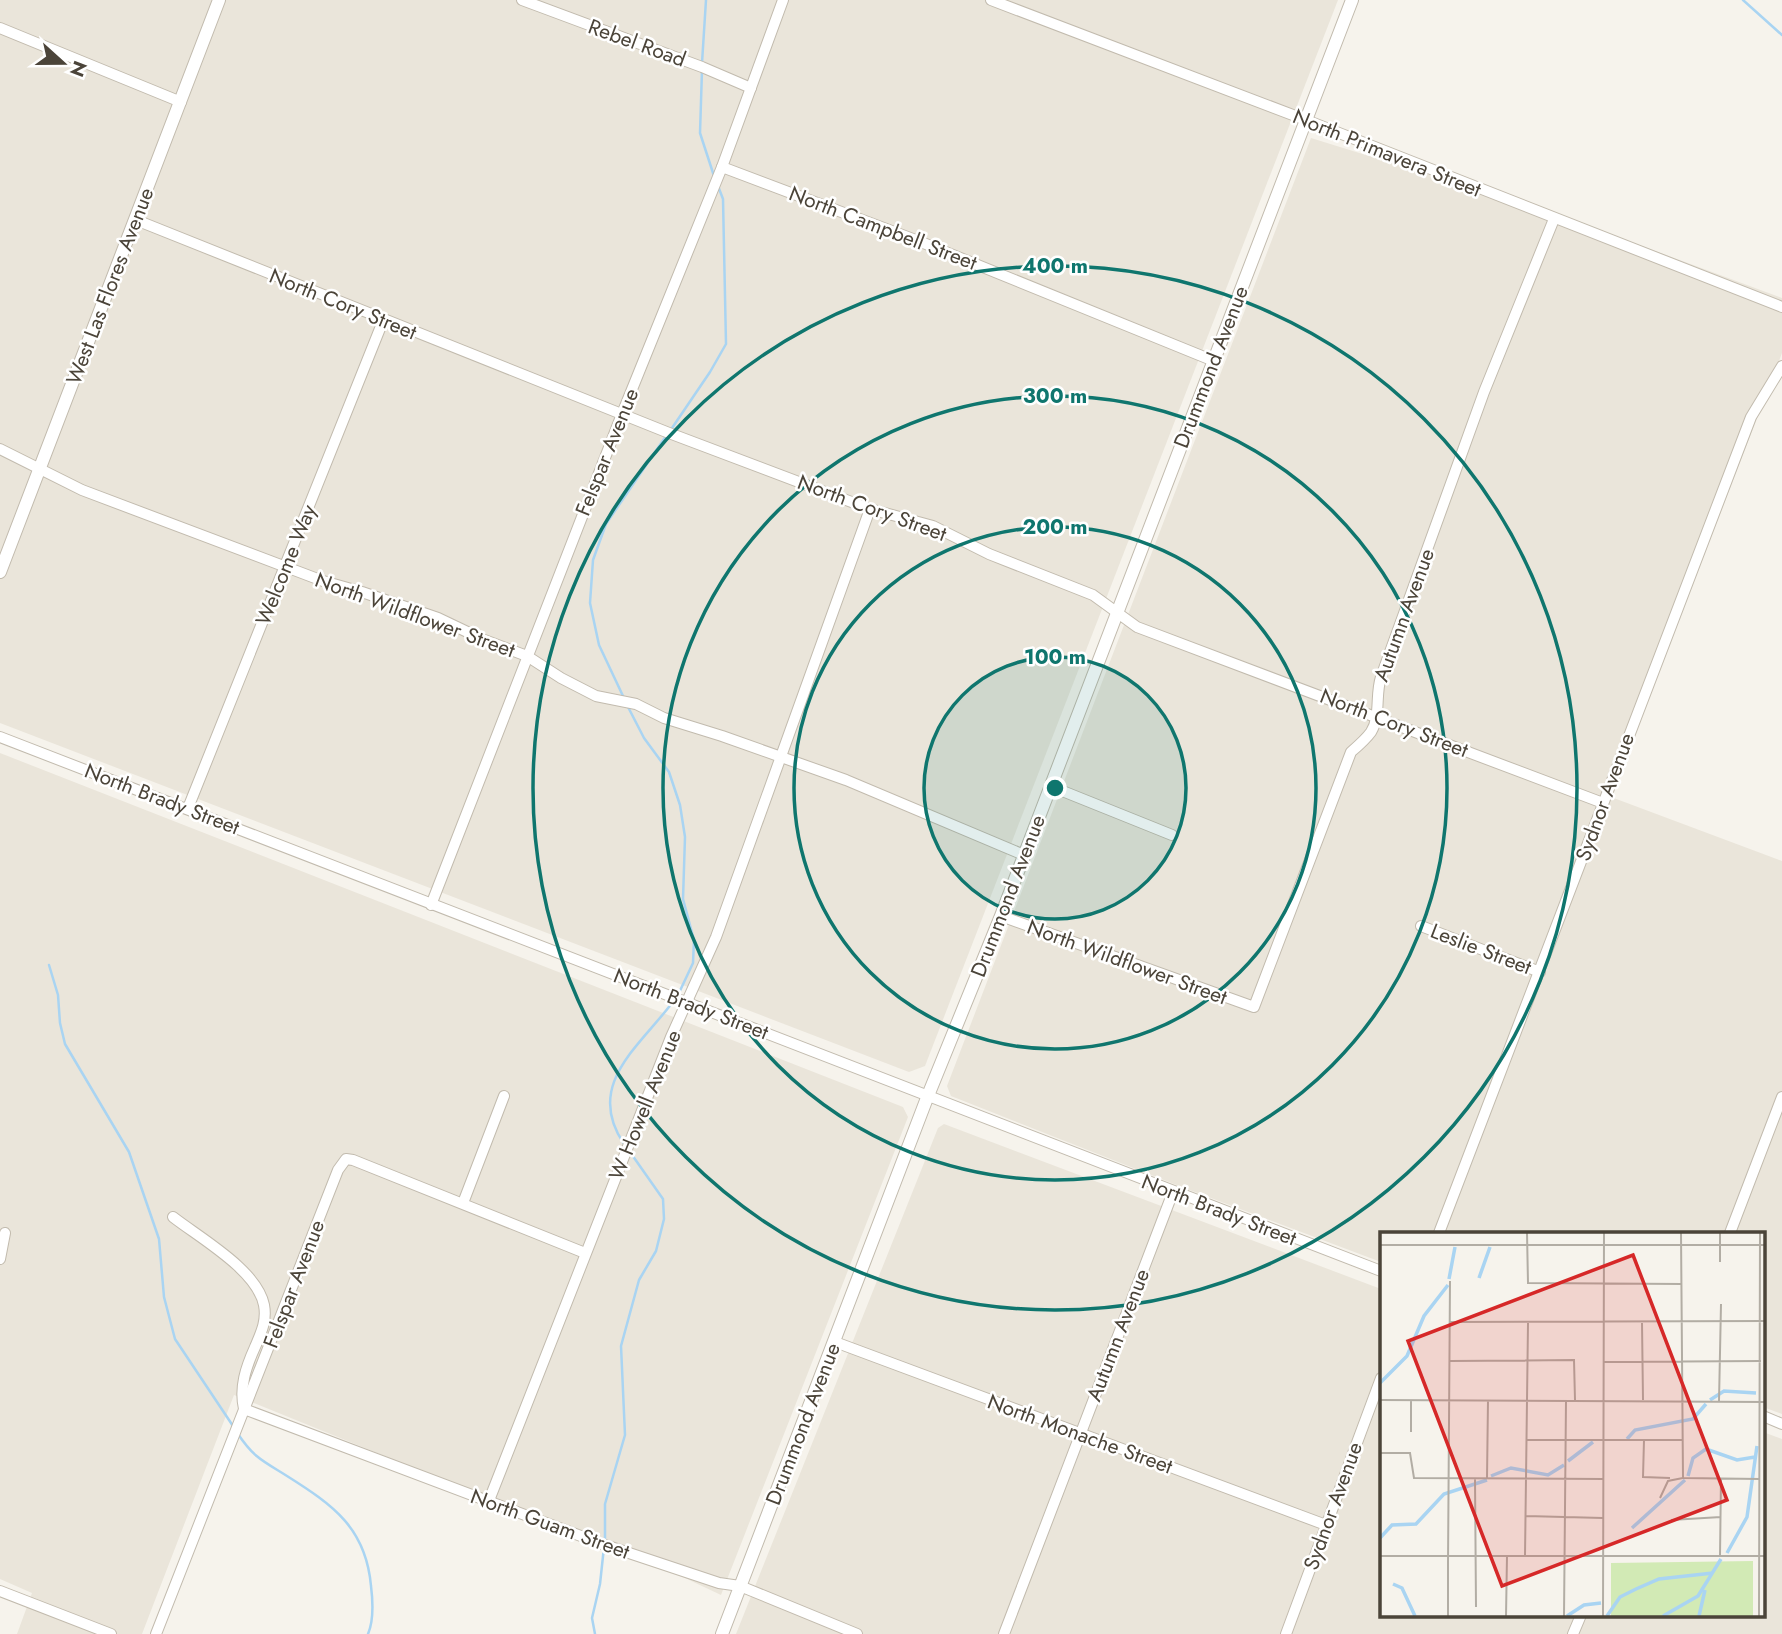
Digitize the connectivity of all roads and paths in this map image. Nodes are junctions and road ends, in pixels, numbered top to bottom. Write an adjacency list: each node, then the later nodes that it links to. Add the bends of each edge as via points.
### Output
1 (219, 0): 8 (street, West Las Flores Avenue)
2 (522, 0): 7 (street, Rebel Road)
3 (783, 0): 7 (street, Felspar Avenue)
4 (991, 0): 9 (street, North Primavera Street)
5 (1352, 0): 9 (street, Drummond Avenue)
6 (0, 28): 8 (street)
7 (751, 88): 10 (street, Felspar Avenue)
8 (181, 102): 12 (street, West Las Flores Avenue)
9 (1306, 120): 11 (street, North Primavera Street); 15 (street, Drummond Avenue)
10 (722, 167): 15 (street, North Campbell Street); 17 (street, Felspar Avenue)
11 (1554, 219): 13 (street, North Primavera Street); 25 (street, Autumn Avenue, via 1484,392 1381,677)
12 (136, 220): 14 (street, North Cory Street); 19 (street, West Las Flores Avenue)
13 (1782, 307)
14 (383, 321): 17 (street, North Cory Street); 21 (street, Welcome Way)
15 (1214, 361): 23 (street, Drummond Avenue)
16 (1782, 366): 29 (street, Sydnor Avenue, via 1751,417)
17 (622, 414): 20 (street, North Cory Street); 24 (street, Felspar Avenue)
18 (0, 449): 19 (street, North Wildflower Street)
19 (40, 468): 21 (street, North Wildflower Street, via 82,490); 22 (street, West Las Flores Avenue)
20 (870, 509): 23 (street, North Cory Street, via 933,526 989,554 1093,595); 27 (street, W Howell Avenue)
21 (286, 567): 24 (street, North Wildflower Street, via 438,618); 30 (street, Welcome Way)
22 (0, 572)
23 (1117, 611): 25 (street, North Cory Street, via 1169,640); 28 (street, Drummond Avenue)
24 (527, 656): 27 (street, North Wildflower Street, via 596,696 636,704 664,718); 33 (street, Felspar Avenue)
25 (1377, 716): 29 (street, North Cory Street); 38 (street, Autumn Avenue, via 1372,730 1351,752)
26 (0, 737): 30 (street, North Brady Street)
27 (781, 757): 32 (street, North Wildflower Street); 37 (street, W Howell Avenue)
28 (1050, 786): 31 (street); 32 (street, Drummond Avenue)
29 (1603, 803): 36 (street, Sydnor Avenue)
30 (188, 808): 33 (street, North Brady Street)
31 (1172, 835)
32 (1024, 855): 34 (street, Drummond Avenue)
33 (431, 905): 37 (street, North Brady Street)
34 (1001, 916): 38 (street, North Wildflower Street); 41 (street, Drummond Avenue)
35 (1421, 926): 36 (street, Leslie Street)
36 (1541, 972): 45 (street, Sydnor Avenue)
37 (688, 1003): 41 (street, North Brady Street); 48 (street, W Howell Avenue)
38 (1254, 1007)
39 (504, 1096): 43 (street)
40 (1782, 1097): 46 (street)
41 (927, 1098): 42 (street, North Brady Street); 51 (street, Drummond Avenue)
42 (1173, 1192): 50 (street, North Brady Street); 56 (street, Autumn Avenue)
43 (463, 1203): 48 (street); 53 (street, Felspar Avenue, via 346,1159)
44 (173, 1217): 53 (street, via 243,1270 264,1305 265,1325 243,1379)
45 (1439, 1232)
46 (1730, 1232)
47 (5, 1233): 49 (street)
48 (584, 1253): 57 (street, W Howell Avenue)
49 (0, 1259)
50 (1380, 1271)
51 (835, 1342): 56 (street, North Monache Street); 59 (street, Drummond Avenue)
52 (1380, 1381): 58 (street, Sydnor Avenue)
53 (244, 1409): 57 (street, North Guam Street); 63 (street, Felspar Avenue)
54 (1764, 1416): 55 (street)
55 (1782, 1424)
56 (1080, 1435): 58 (street, North Monache Street); 66 (street, Autumn Avenue)
57 (488, 1503): 59 (street, North Guam Street, via 719,1583)
58 (1326, 1525): 67 (street, Sydnor Avenue)
59 (740, 1586): 64 (street, Drummond Avenue); 65 (street, North Guam Street)
60 (0, 1591): 62 (street)
61 (1581, 1616): 68 (street)
62 (111, 1634)
63 (156, 1634)
64 (722, 1634)
65 (858, 1634)
66 (1004, 1634)
67 (1286, 1634)
68 (1573, 1634)

